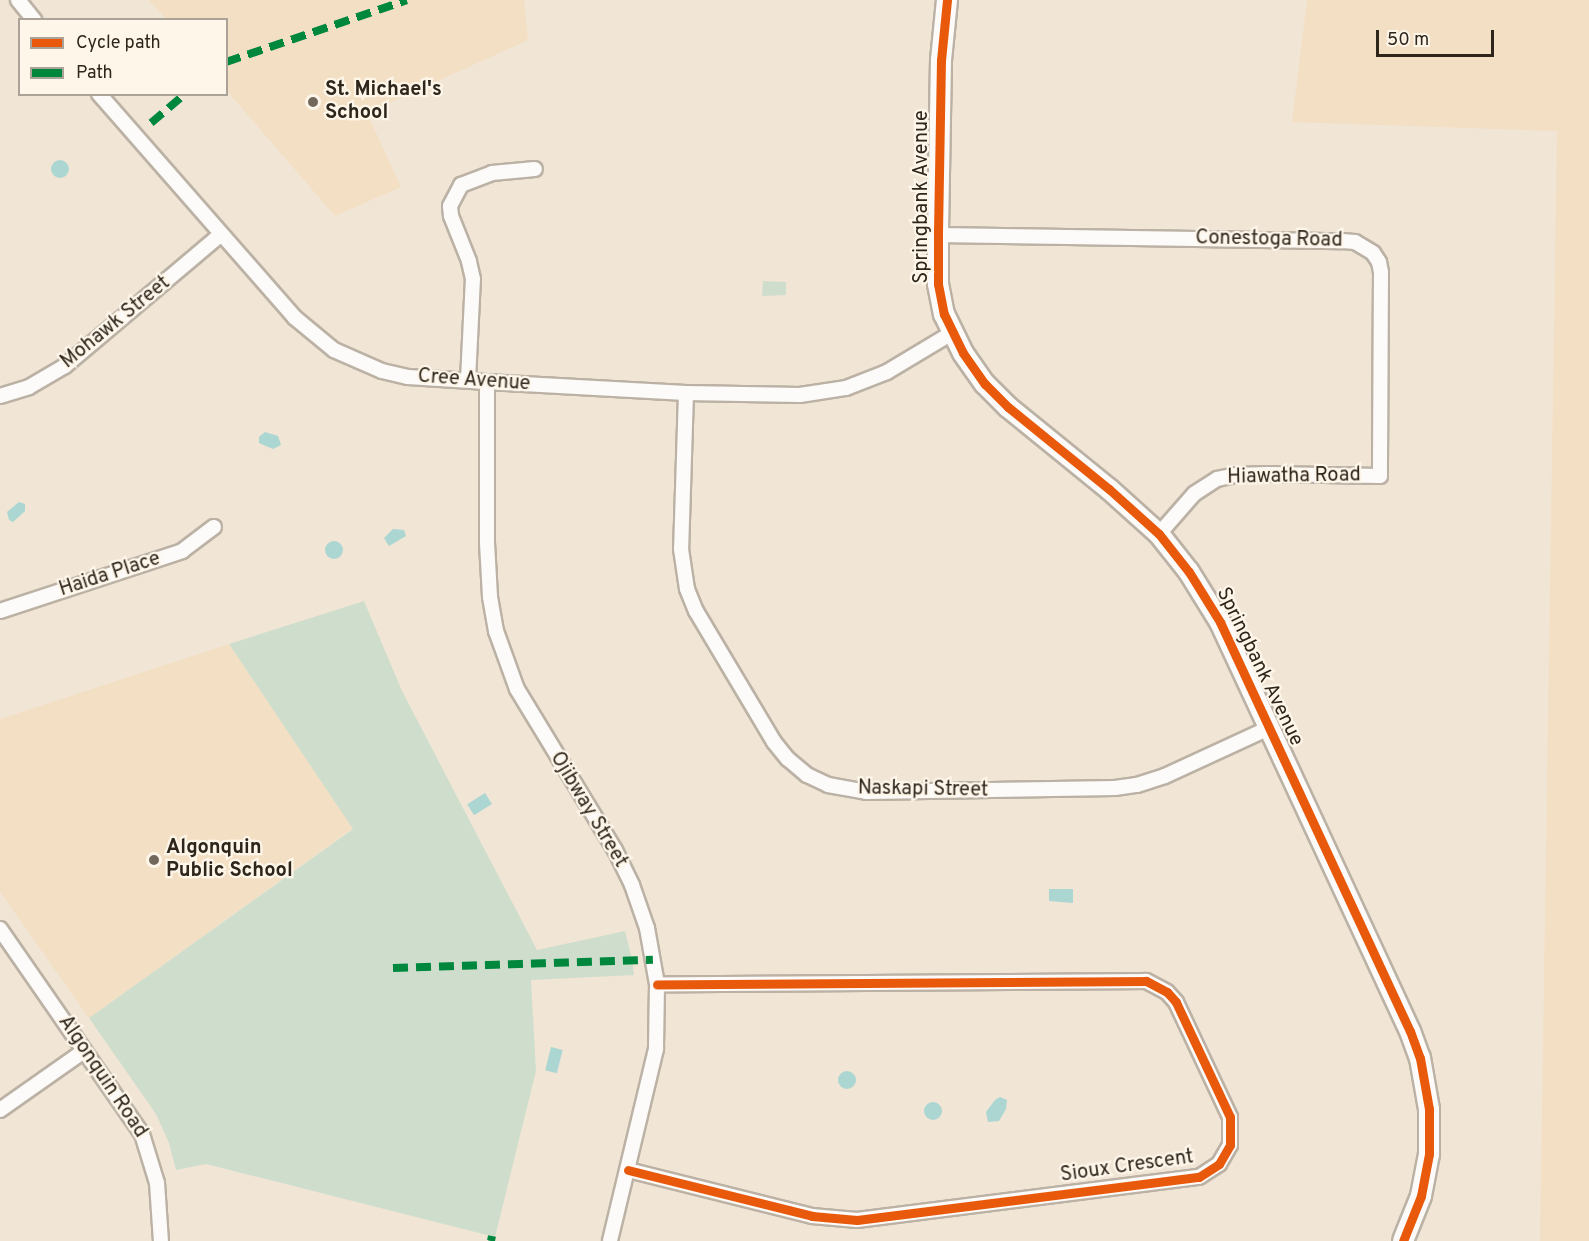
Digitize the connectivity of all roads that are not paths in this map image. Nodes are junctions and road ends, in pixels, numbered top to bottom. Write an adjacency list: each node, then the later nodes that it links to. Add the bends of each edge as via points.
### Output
1 (18, 0): 3 (street)
2 (947, 0): 7 (main road, Springbank Avenue, via 940,71)
3 (32, 18)
4 (101, 96): 6 (street, Cree Avenue)
5 (535, 169): 9 (street, via 492,173 461,185 452,201 451,216 473,279)
6 (221, 234): 9 (street, Cree Avenue, via 294,317 334,350 395,375); 12 (street, Mohawk Street, via 65,366 29,387)
7 (938, 235): 8 (main road, Springbank Avenue, via 939,293); 13 (street, Conestoga Road, via 1342,241 1366,248 1379,262 1381,272)
8 (952, 333): 11 (street, Cree Avenue, via 887,372 846,388 800,395); 15 (main road, Springbank Avenue, via 971,366 1001,400)
9 (468, 380): 10 (street, Cree Avenue)
10 (488, 382): 11 (street, Cree Avenue); 19 (street, Ojibway Street, via 488,553 496,632 517,689 615,850 632,885 648,928)
11 (686, 393): 17 (street, Naskapi Street, via 681,549 687,589 696,611 774,742 807,775 828,785 864,792 1115,788 1165,776)
12 (0, 396)
13 (1380, 476): 15 (street, Hiawatha Road, via 1268,474 1217,479 1194,494)
14 (214, 527): 16 (street, Haida Place, via 182,551)
15 (1159, 534): 17 (main road, Springbank Avenue, via 1206,597)
16 (0, 611)
17 (1269, 728): 25 (main road, Springbank Avenue, via 1420,1058 1430,1109 1429,1154 1421,1196)
18 (0, 929): 20 (street, Algonquin Road)
19 (657, 984): 22 (street, Ojibway Street, via 656,1048); 22 (street, Sioux Crescent, via 1146,981 1167,992 1176,1002 1230,1117 1230,1145 1219,1164 1199,1177 857,1220 812,1216)
20 (84, 1051): 21 (street); 23 (street, Algonquin Road, via 137,1124 148,1146 157,1183)
21 (0, 1110)
22 (628, 1170): 24 (street, Ojibway Street)
23 (161, 1241)
24 (610, 1241)
25 (1403, 1241)

